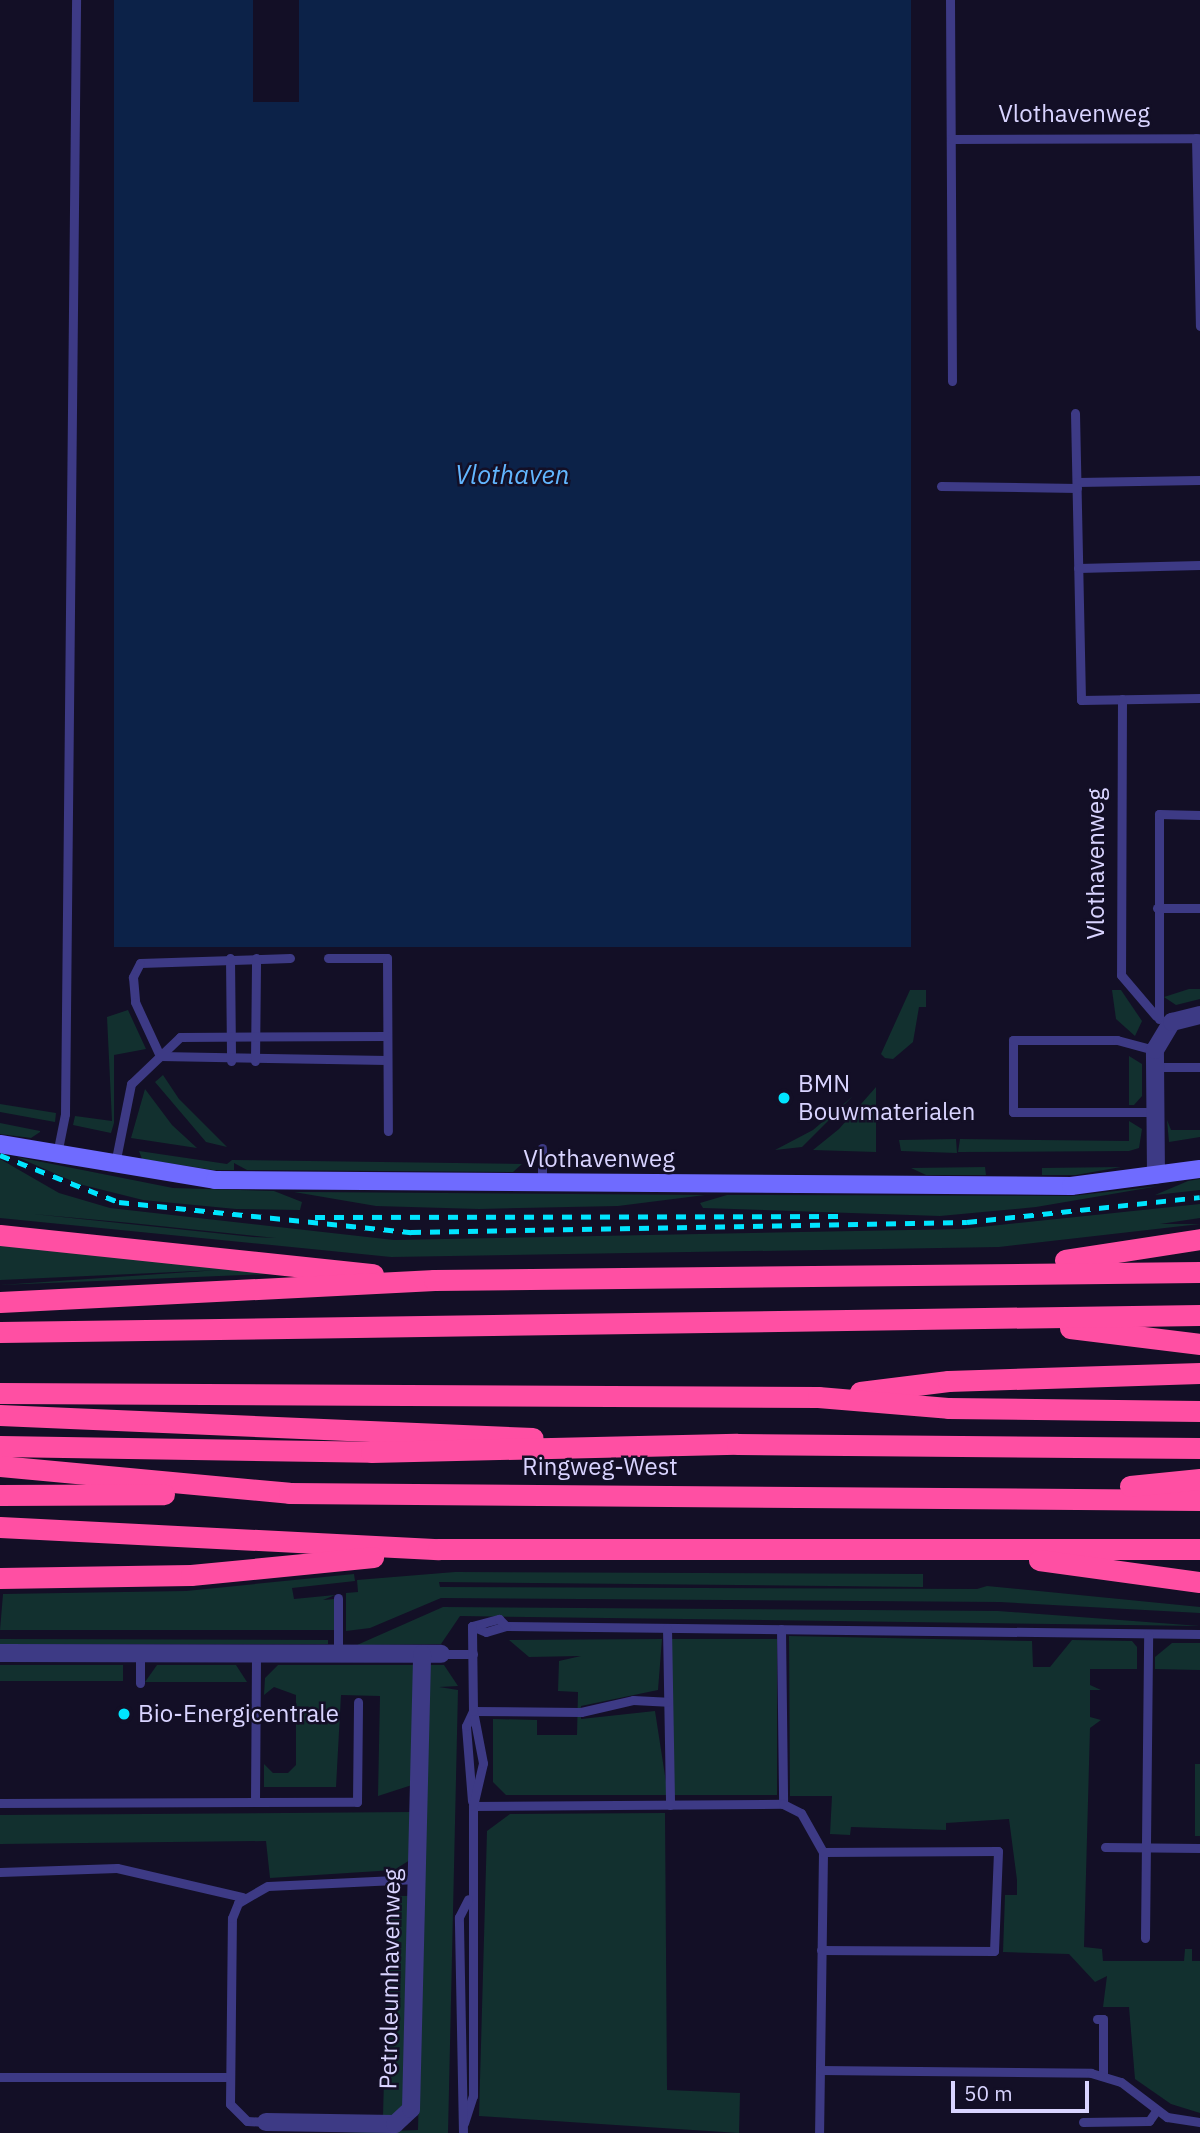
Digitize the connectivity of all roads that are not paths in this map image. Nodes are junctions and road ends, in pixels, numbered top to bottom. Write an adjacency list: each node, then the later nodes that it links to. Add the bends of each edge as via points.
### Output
1 (76, 0): 37 (lane, via 61,1069 65,1114)
2 (950, 0): 4 (lane)
3 (1198, 138): 4 (lane, Vlothavenweg); 5 (lane, Vlothavenweg)
4 (951, 139): 6 (lane)
5 (1200, 326)
6 (952, 381)
7 (1075, 413): 9 (lane)
8 (1200, 480): 9 (lane)
9 (1077, 485): 10 (lane); 12 (lane)
10 (941, 486)
11 (1200, 565): 12 (lane)
12 (1078, 568): 14 (lane, via 1081,700)
13 (1200, 698): 14 (lane)
14 (1122, 699): 23 (lane, Vlothavenweg, via 1121,975)
15 (1200, 815): 16 (lane, via 1158,814)
16 (1157, 908): 17 (lane); 23 (lane)
17 (1200, 908)
18 (230, 958): 19 (lane); 24 (lane); 27 (lane, via 152,958 136,967 135,1002)
19 (256, 958): 20 (lane); 25 (lane)
20 (290, 958)
21 (328, 958): 26 (lane, via 387,958)
22 (1200, 1015): 23 (street)
23 (1161, 1021): 28 (street)
24 (231, 1035): 25 (lane); 27 (lane, via 180,1037); 30 (lane)
25 (256, 1035): 26 (lane); 31 (lane)
26 (387, 1036): 29 (lane)
27 (160, 1056): 30 (lane); 38 (lane, via 131,1084)
28 (1155, 1058): 32 (lane); 33 (street); 33 (lane, via 1117,1040 1013,1040 1013,1112)
29 (387, 1060): 31 (lane); 34 (lane)
30 (231, 1061): 31 (lane)
31 (256, 1061)
32 (1200, 1067)
33 (1154, 1112): 40 (street)
34 (388, 1131)
35 (0, 1144): 37 (main road, Vlothavenweg)
36 (542, 1148): 41 (lane)
37 (57, 1154): 38 (main road, Vlothavenweg)
38 (114, 1166): 41 (main road, Vlothavenweg, via 215,1180)
39 (1200, 1169): 40 (main road, Vlothavenweg)
40 (1156, 1175): 41 (main road, Vlothavenweg, via 1071,1186)
41 (542, 1183)
42 (0, 1235): 46 (highway)
43 (1200, 1238): 44 (highway)
44 (986, 1270): 45 (highway); 46 (highway)
45 (1200, 1272)
46 (434, 1280): 47 (highway)
47 (0, 1301)
48 (1200, 1315): 49 (highway)
49 (998, 1320): 50 (highway); 51 (highway)
50 (0, 1332)
51 (1200, 1344)
52 (1200, 1373): 54 (highway, via 947,1381)
53 (0, 1392): 54 (highway)
54 (818, 1397): 55 (highway, via 947,1409)
55 (1200, 1411)
56 (0, 1415): 57 (highway)
57 (657, 1445): 58 (highway, Ringweg-West, via 479,1452); 59 (highway, Ringweg-West)
58 (0, 1446)
59 (1200, 1448)
60 (0, 1466): 62 (highway, Ringweg-West)
61 (1200, 1479): 64 (highway)
62 (289, 1493): 63 (highway); 64 (highway, Ringweg-West)
63 (0, 1495)
64 (1048, 1495): 65 (highway, Ringweg-West)
65 (1200, 1500)
66 (0, 1527): 67 (highway)
67 (438, 1549): 69 (highway); 70 (highway, via 191,1575)
68 (1200, 1549): 69 (highway)
69 (994, 1553): 71 (highway)
70 (0, 1578)
71 (1200, 1582)
72 (338, 1598): 80 (lane)
73 (667, 1628): 74 (lane); 83 (lane, via 506,1626 499,1619 472,1626); 86 (lane)
74 (781, 1629): 75 (lane); 90 (lane)
75 (1148, 1634): 76 (lane); 94 (lane)
76 (1200, 1634)
77 (0, 1653): 78 (street)
78 (141, 1654): 79 (street); 84 (lane)
79 (256, 1654): 80 (street); 88 (lane)
80 (338, 1654): 81 (street)
81 (422, 1654): 82 (street); 98 (street, Petroleumhavenweg)
82 (441, 1654): 83 (lane)
83 (473, 1654): 87 (lane)
84 (140, 1683)
85 (358, 1702): 88 (lane, via 357,1802)
86 (667, 1702): 87 (lane, via 634,1700 581,1712); 91 (lane)
87 (473, 1711): 92 (lane, via 466,1726); 92 (lane, via 483,1763)
88 (256, 1801): 89 (lane)
89 (0, 1803)
90 (783, 1804): 91 (lane); 96 (lane, via 808,1820)
91 (670, 1805): 92 (lane)
92 (472, 1807): 100 (lane)
93 (1105, 1847): 94 (lane)
94 (1146, 1848): 95 (lane); 101 (lane)
95 (1200, 1848)
96 (823, 1852): 102 (lane); 102 (lane, via 998,1851 994,1951)
97 (0, 1872): 99 (lane, via 117,1868)
98 (417, 1879): 99 (lane, via 268,1886); 109 (street, Petroleumhavenweg, via 409,2115 395,2124)
99 (243, 1897): 107 (lane, via 232,1917)
100 (468, 1899): 112 (lane, via 459,1917 458,2095); 112 (lane, via 475,1916 473,2096)
101 (1145, 1938)
102 (821, 1950): 104 (lane)
103 (1097, 2019): 105 (lane, via 1103,2019)
104 (820, 2070): 105 (lane); 113 (lane)
105 (1103, 2075): 108 (lane)
106 (0, 2077): 107 (lane)
107 (230, 2077): 109 (lane, Petroleumhavenweg, via 230,2104 247,2121)
108 (1156, 2111): 110 (lane, via 1149,2121); 111 (lane)
109 (266, 2122)
110 (1083, 2122)
111 (1200, 2122)
112 (463, 2128)
113 (820, 2133)

